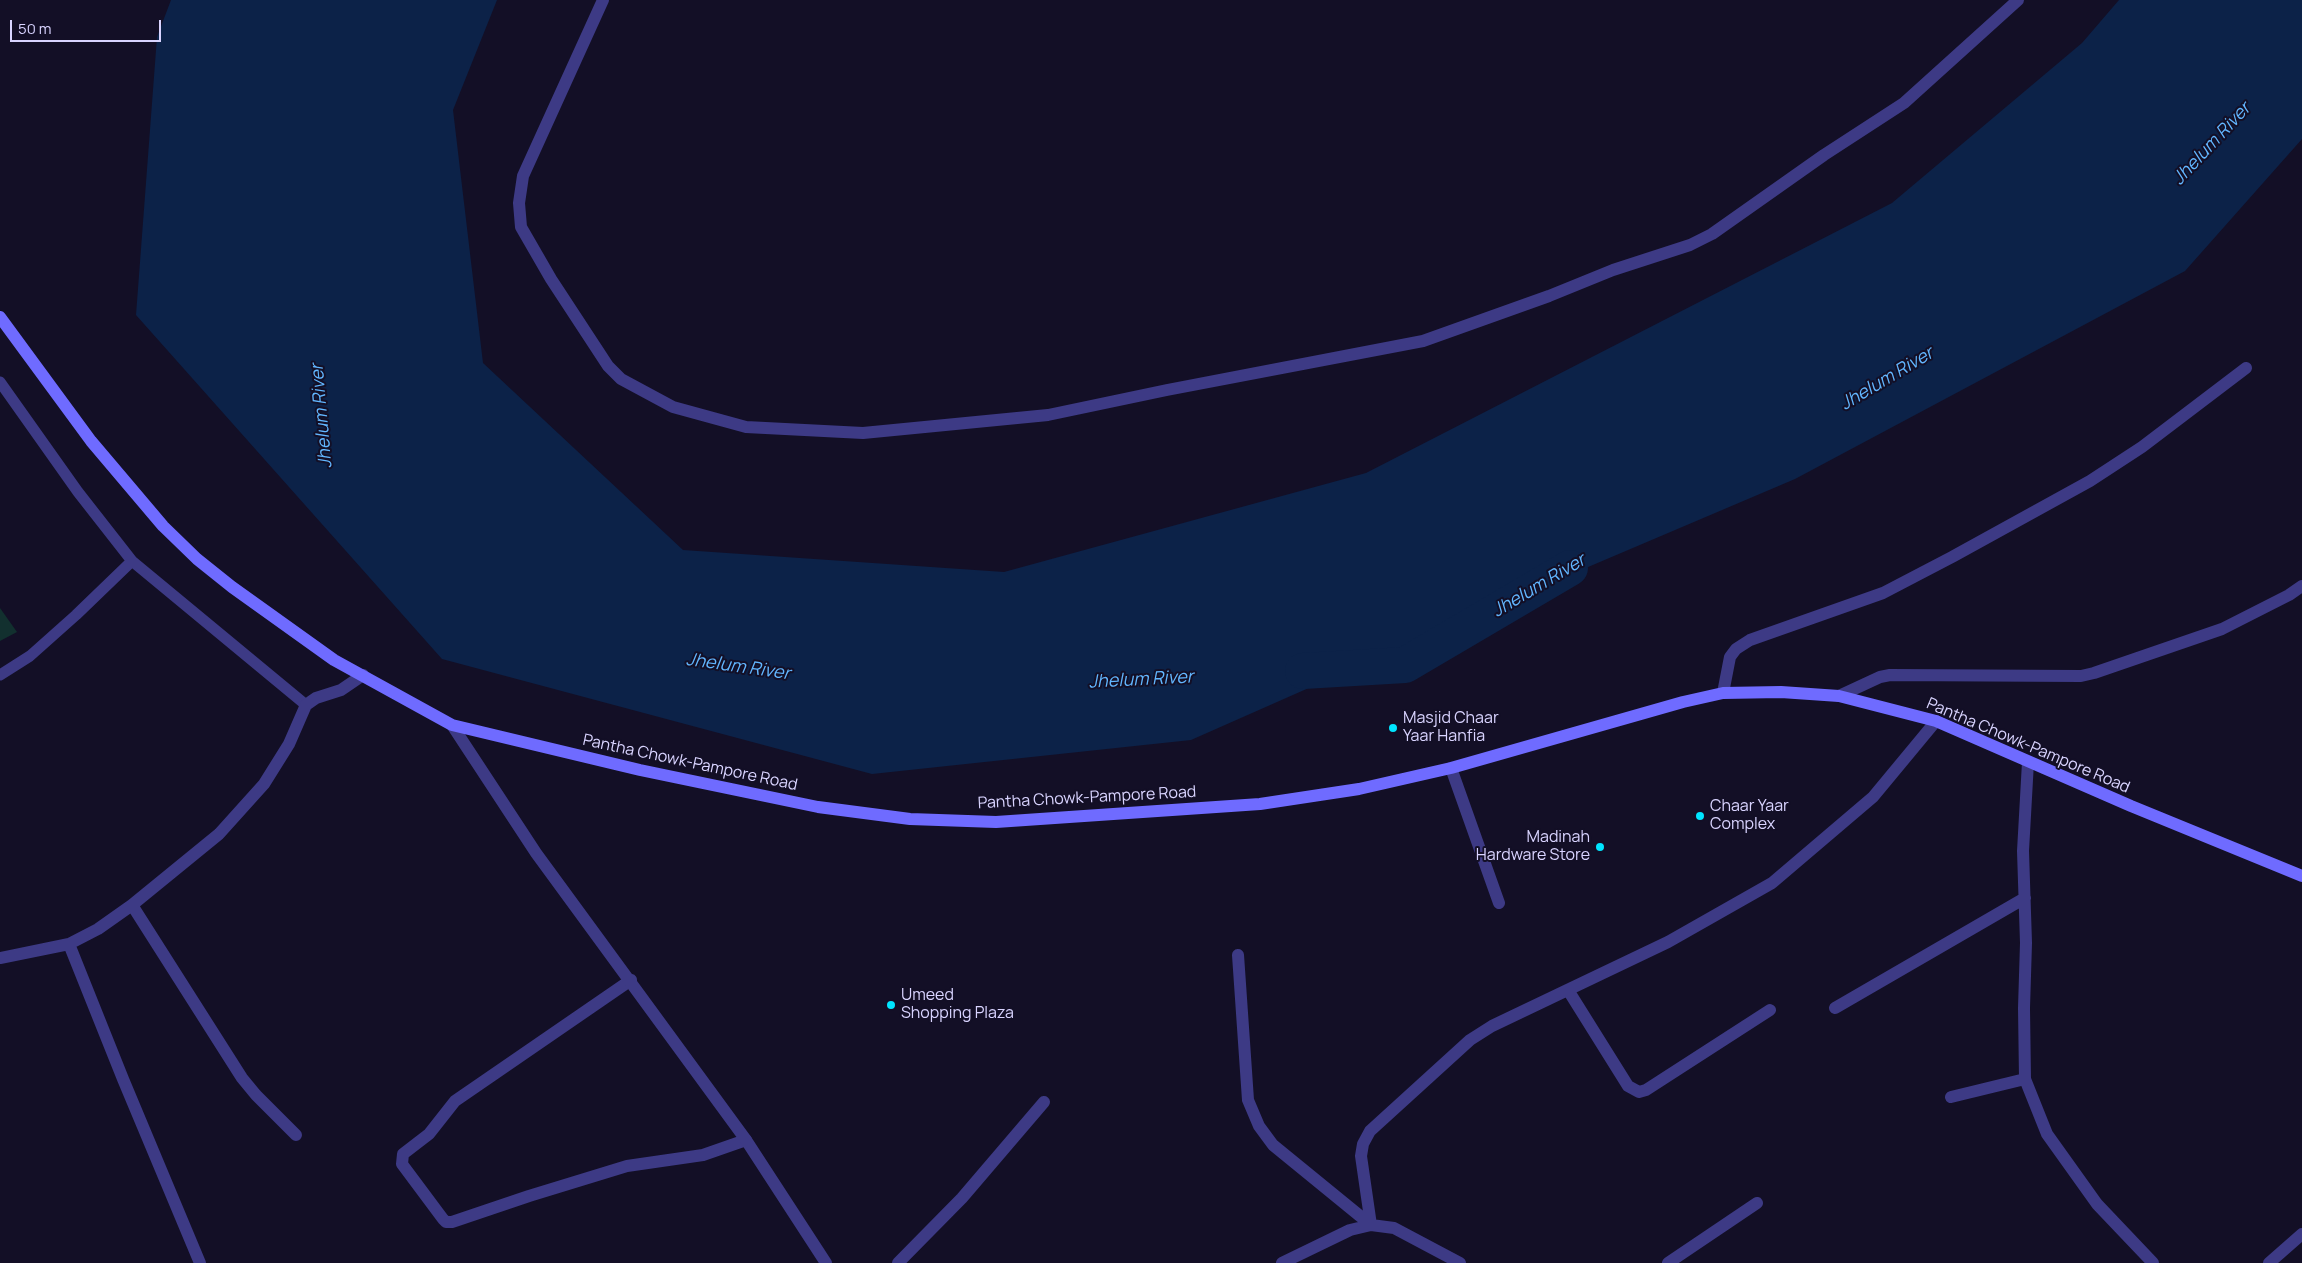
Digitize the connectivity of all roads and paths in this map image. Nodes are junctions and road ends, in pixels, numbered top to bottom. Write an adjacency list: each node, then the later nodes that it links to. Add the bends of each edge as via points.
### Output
1 (603, 0): 2 (street, via 523,176 519,209 521,227 551,279 608,366 621,379 673,407 746,427 863,433 1048,415 1423,341 1690,244 1712,234 1824,155 1904,104)
2 (2018, 0)
3 (0, 317): 9 (main road, Pantha Chowk-Pampore Road, via 91,441 163,526 232,587 334,660)
4 (2246, 368): 10 (street, via 2142,447 2090,481 1952,557 1883,593 1750,640 1730,656)
5 (0, 382): 6 (lane, via 78,492)
6 (132, 561): 8 (lane, via 30,656); 12 (lane)
7 (2302, 586): 11 (street, via 2222,629 2094,673 2081,676 1890,675)
8 (0, 675)
9 (363, 675): 12 (street, via 340,690); 14 (main road, Pantha Chowk-Pampore Road)
10 (1723, 693): 11 (main road, Pantha Chowk-Pampore Road); 16 (main road, Pantha Chowk-Pampore Road)
11 (1839, 696): 13 (main road, Pantha Chowk-Pampore Road)
12 (306, 705): 20 (street, via 289,744 264,784 219,834)
13 (1936, 722): 15 (main road, Pantha Chowk-Pampore Road); 25 (street, via 1873,797 1772,883 1668,942)
14 (452, 725): 16 (main road, Pantha Chowk-Pampore Road, via 640,770 818,807 910,819 996,822 1260,804 1359,789); 24 (street, via 536,853)
15 (2028, 762): 17 (main road, Pantha Chowk-Pampore Road); 18 (street, via 2023,851)
16 (1451, 768): 19 (street)
17 (2302, 876)
18 (2025, 898): 26 (street); 28 (street)
19 (1499, 903)
20 (132, 905): 21 (street, via 98,929); 31 (street, via 242,1078)
21 (69, 944): 23 (street); 36 (street)
22 (1238, 955): 34 (street, via 1248,1100 1259,1126 1273,1145)
23 (0, 958)
24 (631, 980): 32 (street); 32 (street, via 455,1101 429,1134 402,1154 402,1164 442,1219 452,1222 626,1166 703,1155)
25 (1568, 990): 27 (street, via 1628,1086 1640,1092); 34 (street, via 1470,1040 1370,1131 1360,1156)
26 (1835, 1008)
27 (1770, 1010)
28 (2025, 1079): 29 (street); 42 (street, via 2047,1134 2098,1204)
29 (1951, 1097)
30 (1044, 1102): 38 (street, via 962,1198)
31 (296, 1135)
32 (746, 1140): 37 (street)
33 (1757, 1203): 41 (street)
34 (1371, 1225): 39 (street, via 1350,1230); 40 (street, via 1394,1228)
35 (2302, 1234): 43 (street)
36 (200, 1263)
37 (826, 1263)
38 (898, 1263)
39 (1282, 1263)
40 (1460, 1263)
41 (1668, 1263)
42 (2153, 1263)
43 (2268, 1263)

